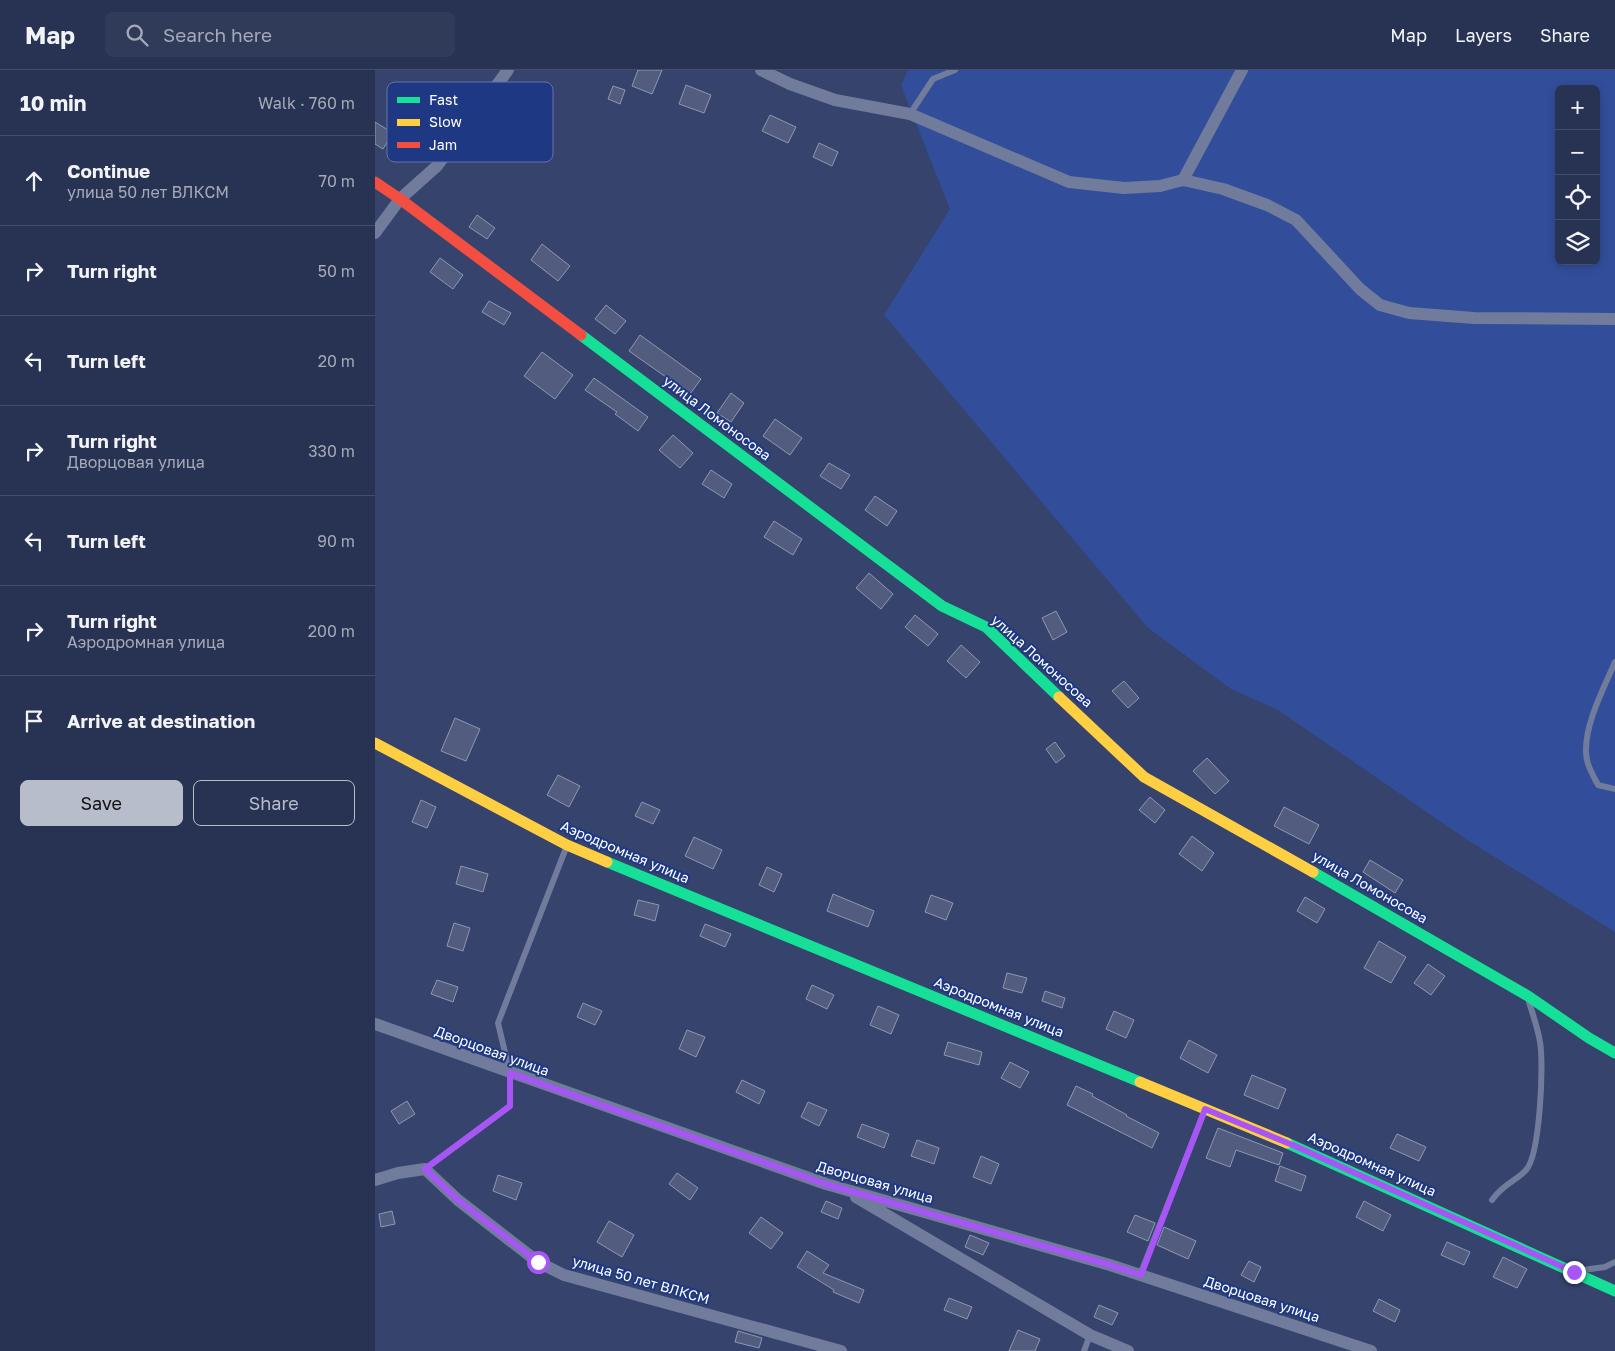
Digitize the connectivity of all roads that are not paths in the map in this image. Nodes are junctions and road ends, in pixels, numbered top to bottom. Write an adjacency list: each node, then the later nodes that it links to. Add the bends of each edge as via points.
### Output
1 (508, 70): 5 (street)
2 (761, 70): 6 (street, via 835,100)
3 (955, 70): 6 (lane, via 933,80)
4 (1242, 70): 8 (street)
5 (499, 82)
6 (910, 114): 8 (street, via 1069,182 1124,188 1160,186)
7 (440, 162): 10 (street)
8 (1183, 180): 12 (street, via 1223,189 1296,220 1380,305 1409,313 1473,318)
9 (375, 182): 10 (street, улица Ломоносова)
10 (400, 199): 11 (street); 17 (street, улица Ломоносова, via 942,606 986,627 1144,777)
11 (375, 233)
12 (1615, 319)
13 (1615, 662): 15 (lane, via 1591,720 1585,752 1598,785)
14 (375, 743): 16 (street, Аэродромная улица)
15 (1615, 789)
16 (567, 845): 20 (lane, via 497,1023); 21 (street, Аэродромная улица)
17 (1528, 996): 19 (street, улица Ломоносова); 25 (lane, via 1541,1044 1536,1146 1527,1169 1499,1189)
18 (375, 1024): 20 (street, Дворцовая улица)
19 (1615, 1053)
20 (510, 1073): 22 (lane, via 510,1106); 24 (street, Дворцовая улица)
21 (1205, 1109): 27 (street, Аэродромная улица, via 1295,1146); 28 (lane)
22 (425, 1169): 23 (street); 31 (street, улица 50 лет ВЛКСМ, via 458,1200 538,1262 564,1275)
23 (375, 1180)
24 (841, 1188): 28 (street, Дворцовая улица); 30 (street)
25 (1492, 1200)
26 (1615, 1262): 27 (lane)
27 (1574, 1272): 29 (street, Аэродромная улица)
28 (1141, 1275): 34 (street, Дворцовая улица)
29 (1615, 1291)
30 (1090, 1335): 32 (lane); 33 (street)
31 (841, 1351)
32 (1085, 1351)
33 (1128, 1351)
34 (1371, 1351)

